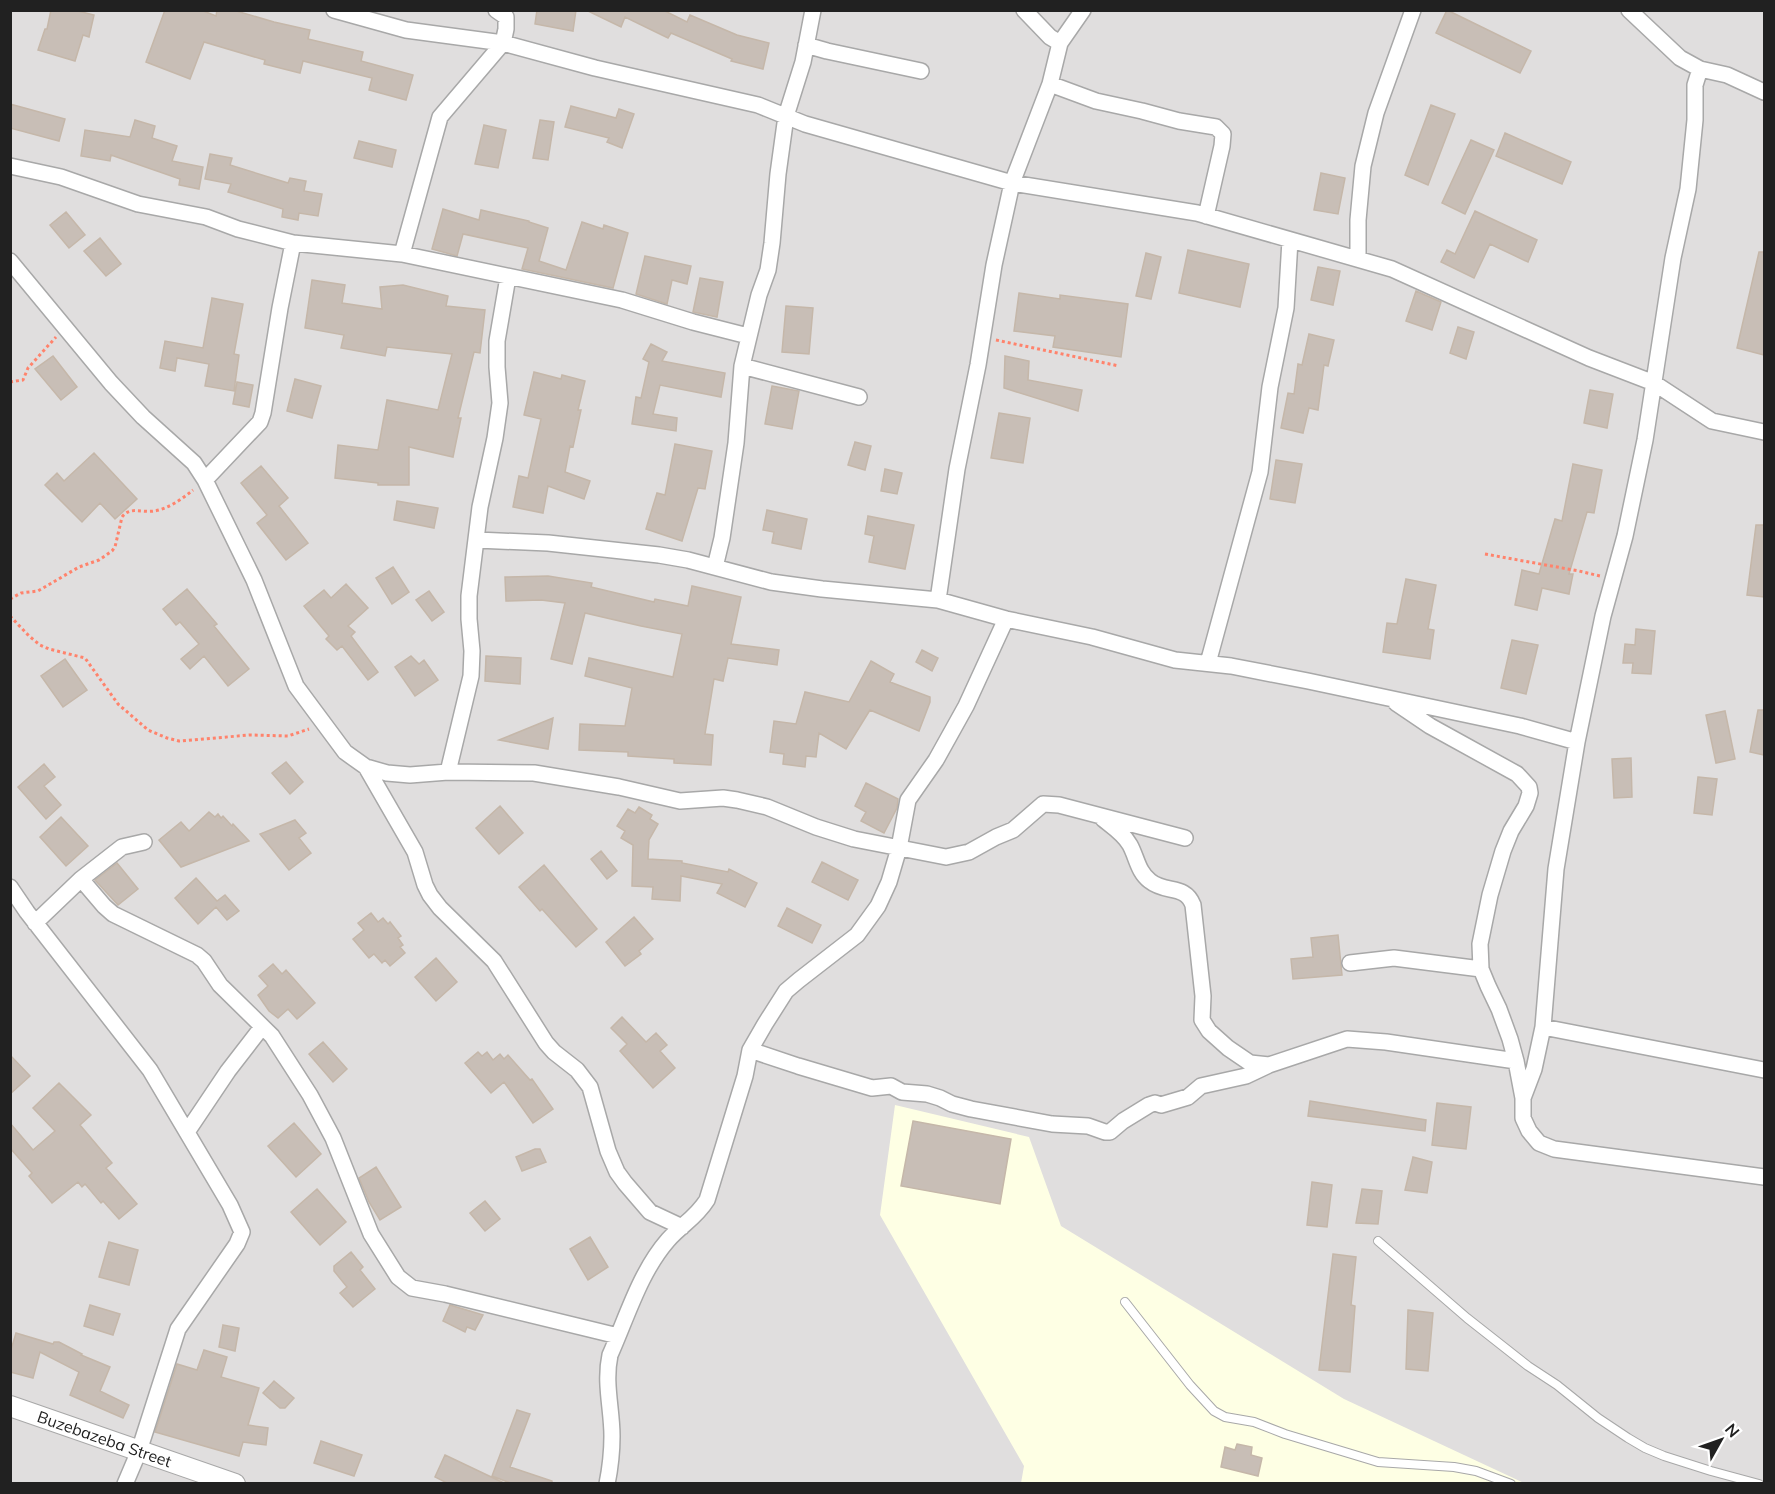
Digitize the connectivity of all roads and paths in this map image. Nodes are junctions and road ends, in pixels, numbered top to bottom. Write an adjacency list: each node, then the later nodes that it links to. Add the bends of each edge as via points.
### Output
1 (334, 10): 8 (street, via 406,30)
2 (496, 10): 8 (street, via 506,17)
3 (813, 10): 10 (street)
4 (1024, 10): 9 (street)
5 (1083, 10): 9 (street)
6 (1413, 10): 22 (street, via 1376,113 1364,166)
7 (1640, 14): 11 (street, via 1680,58)
8 (503, 43): 15 (street, via 758,105); 21 (street, via 440,117)
9 (1060, 43): 13 (street)
10 (806, 45): 12 (street); 15 (street)
11 (1700, 69): 14 (street, via 1727,75); 31 (street, via 1695,85 1688,189)
12 (921, 72)
13 (1050, 84): 17 (street); 18 (street, via 1096,101 1220,130 1222,146)
14 (1764, 92)
15 (786, 116): 17 (street); 26 (street, via 768,270)
16 (10, 166): 20 (street, via 61,177 138,204 206,217)
17 (1012, 183): 18 (street); 27 (street)
18 (1206, 216): 19 (street)
19 (1290, 240): 22 (street); 43 (street, via 1286,308 1270,387 1260,472)
20 (293, 243): 21 (street); 34 (street, via 261,422)
21 (402, 254): 24 (street)
22 (1358, 259): 31 (street, via 1392,269 1588,358)
23 (10, 261): 25 (street)
24 (508, 277): 26 (street, via 621,300); 35 (street, via 497,347 500,403)
25 (65, 327): 30 (path, via 28,368 23,380); 34 (street, via 111,383 194,463)
26 (748, 336): 28 (street)
27 (982, 338): 29 (path); 40 (street)
28 (742, 366): 32 (street); 37 (street, via 736,443)
29 (1119, 366)
30 (10, 382)
31 (1654, 383): 33 (street, via 1712,421); 38 (street)
32 (859, 397)
33 (1764, 432)
34 (205, 480): 39 (path, via 168,506 124,513 115,547 99,560 38,591); 45 (street, via 257,587 296,686)
35 (477, 540): 37 (street, via 659,555); 48 (street, via 469,596 471,676)
36 (1485, 554): 38 (path)
37 (716, 567): 40 (street, via 771,582)
38 (1613, 580): 46 (street)
39 (10, 599)
40 (938, 600): 42 (street)
41 (10, 616): 45 (path, via 40,645 85,658 118,704 148,730 167,738 179,741 288,736)
42 (1006, 618): 43 (street, via 1175,660); 52 (street, via 961,716 908,800)
43 (1208, 663): 44 (street)
44 (1389, 698): 46 (street); 57 (street, via 1430,726 1517,774 1529,787 1526,806 1511,831 1490,895 1480,944)
45 (324, 724): 47 (street, via 345,752)
46 (1577, 742): 59 (street, via 1556,869)
47 (366, 767): 48 (street, via 398,775); 67 (street, via 415,852 424,885 435,902 494,961 546,1043 590,1087 617,1172 650,1212)
48 (448, 772): 52 (street, via 534,773 680,801 737,800 767,807 816,828)
49 (1100, 816): 50 (street); 52 (street, via 1043,804 1012,830 969,852 946,857); 62 (street, via 1124,836 1144,876 1190,898 1203,996 1202,1020 1209,1031 1250,1063)
50 (1185, 838)
51 (144, 842): 53 (street, via 122,847)
52 (899, 848): 60 (street, via 878,906 857,935 786,991)
53 (81, 879): 55 (street); 58 (street, via 113,914 197,955 220,985)
54 (10, 887): 55 (street)
55 (35, 923): 65 (street, via 150,1070)
56 (1350, 963): 57 (street, via 1394,958)
57 (1481, 969): 61 (street)
58 (262, 1027): 65 (street); 70 (street, via 272,1036 314,1104 333,1138 371,1234 407,1285)
59 (1543, 1027): 63 (street); 64 (street)
60 (750, 1050): 62 (street, via 872,1088 891,1086 971,1109 1052,1124 1088,1126 1105,1132 1149,1105 1188,1097 1201,1086 1246,1076); 67 (street, via 707,1200)
61 (1516, 1061): 62 (street, via 1347,1039); 64 (street)
62 (1269, 1065)
63 (1764, 1070)
64 (1523, 1098): 66 (street, via 1523,1118 1529,1131 1539,1143 1554,1149)
65 (187, 1132): 72 (street, via 242,1232 178,1329)
66 (1764, 1177)
67 (682, 1227): 70 (street, via 668,1240 642,1280)
68 (1378, 1241): 77 (lane, via 1467,1318 1645,1449)
69 (1125, 1302): 76 (lane, via 1190,1385 1225,1417 1254,1422 1378,1462 1454,1467)
70 (618, 1336): 75 (street, via 608,1368 612,1437)
71 (10, 1406): 72 (street, Buzebazeba Street)
72 (139, 1451): 73 (street); 74 (street, Buzebazeba Street)
73 (125, 1484)
74 (235, 1484)
75 (607, 1484)
76 (1511, 1484)
77 (1759, 1484)

